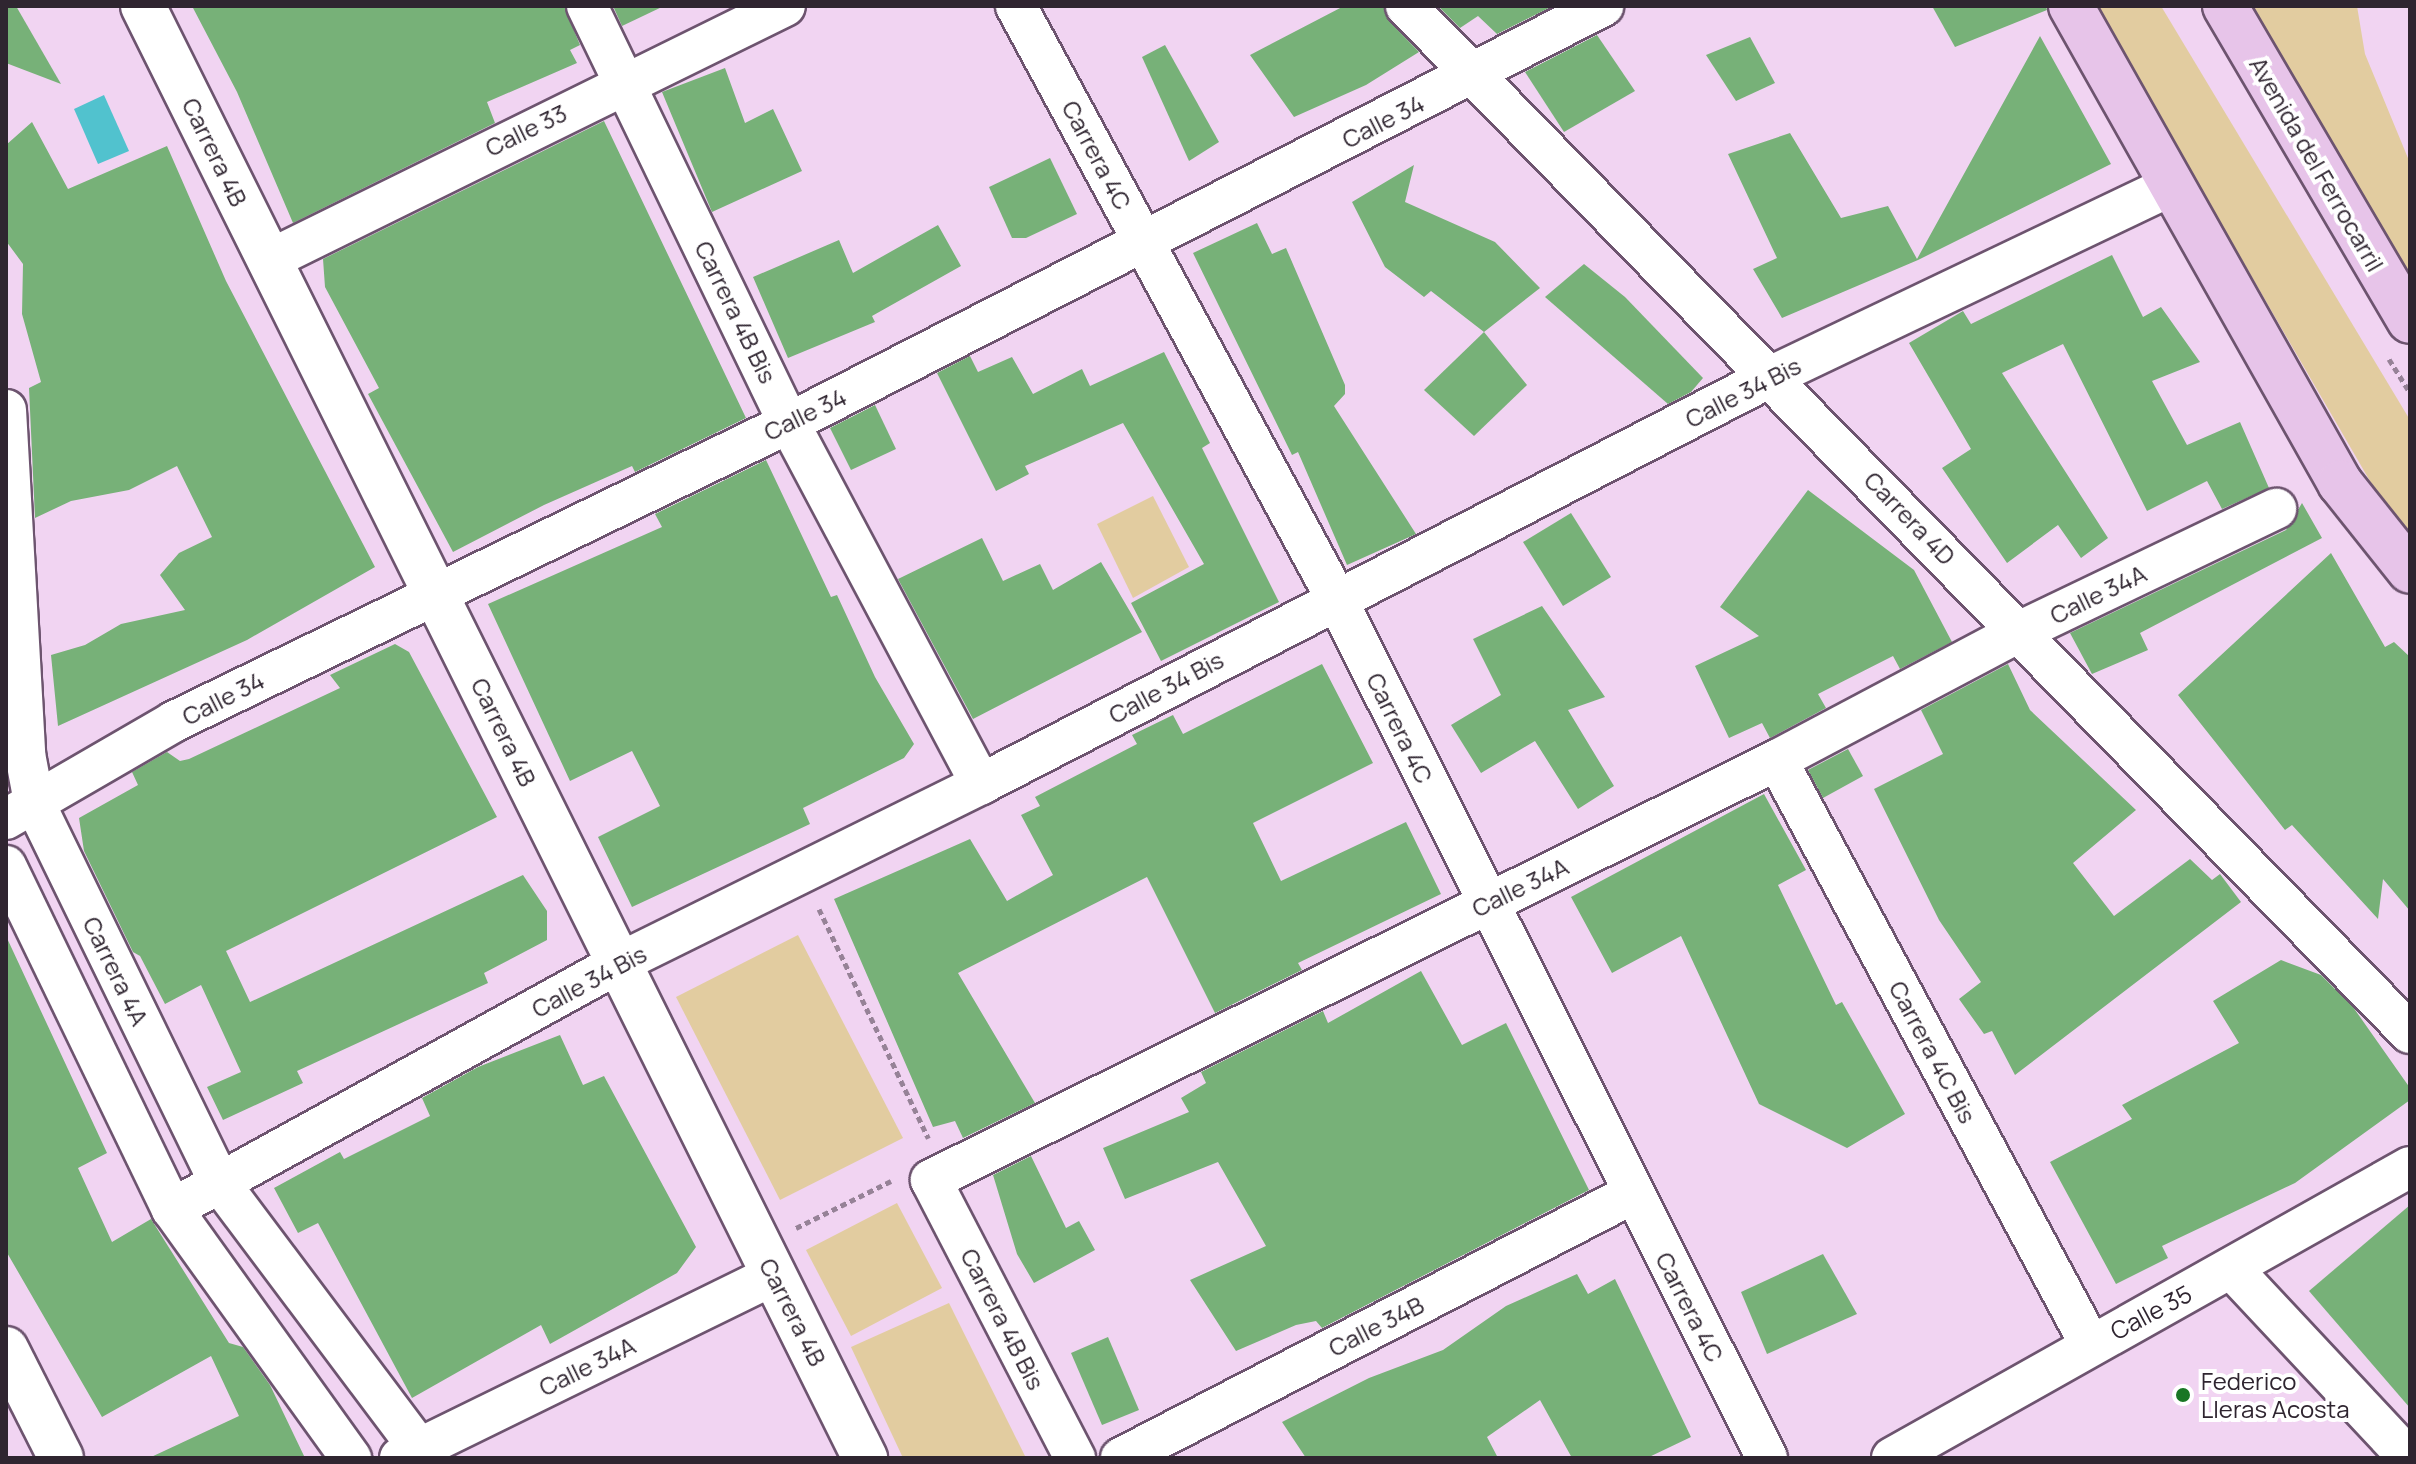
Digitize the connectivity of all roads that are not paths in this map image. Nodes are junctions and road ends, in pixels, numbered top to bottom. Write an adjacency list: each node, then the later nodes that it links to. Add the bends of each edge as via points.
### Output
1 (143, 6): 13 (main road, Carrera 4B)
2 (587, 6): 10 (street, Carrera 4B Bis)
3 (785, 6): 10 (street, Calle 33)
4 (1016, 6): 12 (street, Carrera 4C)
5 (1406, 6): 9 (street, Carrera 4D)
6 (1603, 6): 9 (street, Calle 34)
7 (2071, 6): 11 (main road)
8 (2225, 6): 14 (main road, Avenida del Ferrocarril)
9 (1474, 75): 12 (street, Calle 34); 15 (street, Carrera 4D)
10 (625, 81): 13 (street, Calle 33); 17 (street, Carrera 4B Bis)
11 (2171, 186): 15 (street, Calle 34 Bis); 19 (main road, via 2340,483)
12 (1145, 243): 17 (street, Calle 34); 21 (street, Carrera 4C)
13 (269, 260): 20 (main road, Carrera 4B)
14 (2410, 321)
15 (1772, 376): 21 (street, Calle 34 Bis); 22 (street, Carrera 4D)
16 (6, 410): 25 (street, Carrera 4A, via 25,754)
17 (789, 423): 20 (street, Calle 34); 24 (street, Carrera 4B Bis)
18 (2276, 509): 22 (street, Calle 34A)
19 (2410, 571)
20 (434, 592): 25 (street, Calle 34, via 173,722); 28 (main road, Carrera 4B)
21 (1336, 598): 24 (street, Calle 34 Bis); 27 (street, Carrera 4C)
22 (2021, 631): 23 (street, Calle 34A); 29 (street, Carrera 4D)
23 (1777, 760): 27 (street, Calle 34A); 37 (street, Carrera 4C Bis)
24 (981, 784): 28 (street, Calle 34 Bis)
25 (20, 811): 32 (street, Carrera 4A)
26 (6, 866): 34 (street)
27 (1487, 903): 31 (street, Calle 34A); 33 (street, Carrera 4C)
28 (619, 963): 32 (street, Calle 34 Bis); 35 (main road, Carrera 4B)
29 (2410, 1033)
30 (2410, 1167): 36 (street, Calle 35)
31 (941, 1174): 43 (street, Carrera 4B Bis)
32 (219, 1182): 34 (street, Calle 34 Bis); 39 (street, Carrera 4A)
33 (1632, 1194): 44 (street, Calle 34B); 45 (street, Carrera 4C)
34 (172, 1209): 41 (street)
35 (767, 1261): 39 (street, Calle 34A); 42 (main road, Carrera 4B)
36 (2231, 1268): 37 (street, Calle 35); 47 (street)
37 (2090, 1344): 46 (street, Calle 35)
38 (6, 1349): 40 (main road)
39 (415, 1455)
40 (61, 1458)
41 (351, 1458)
42 (865, 1458)
43 (1075, 1458)
44 (1121, 1458)
45 (1767, 1458)
46 (1892, 1458)
47 (2409, 1458)

